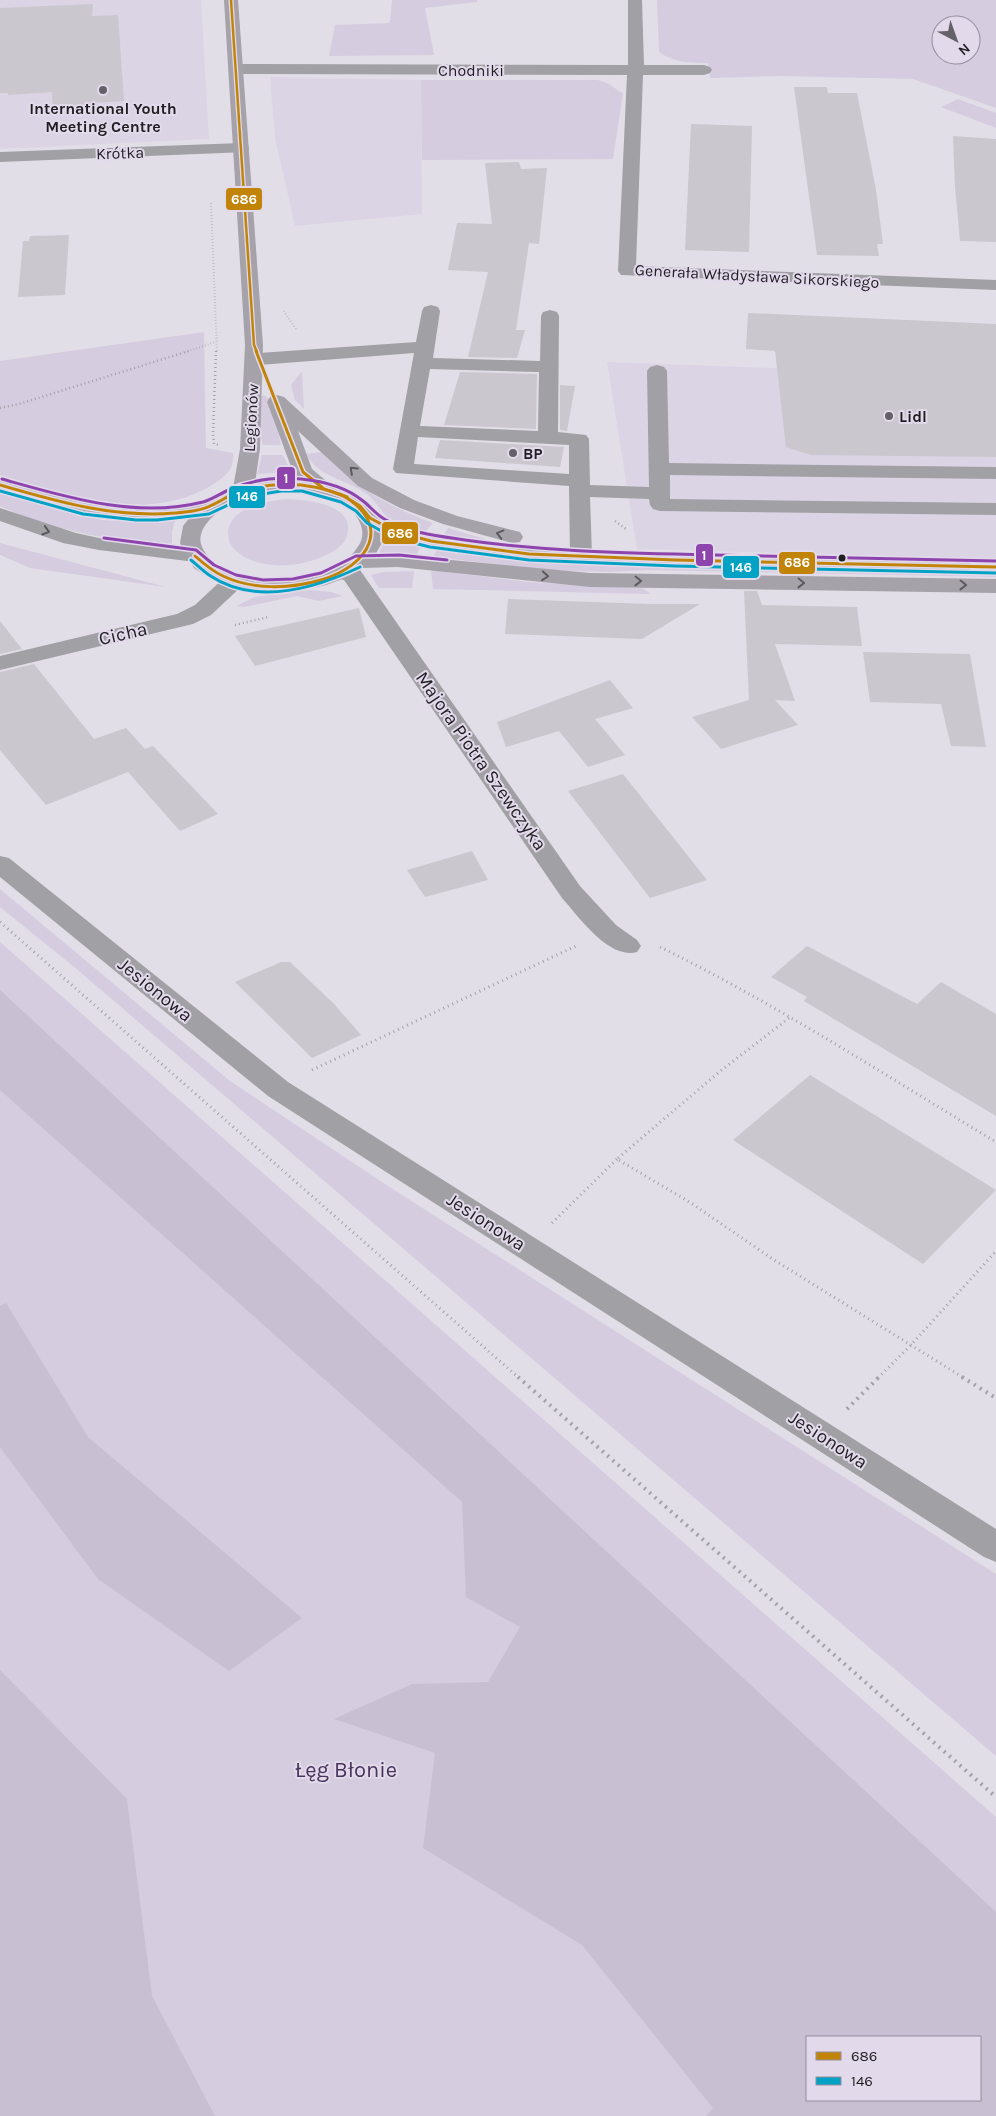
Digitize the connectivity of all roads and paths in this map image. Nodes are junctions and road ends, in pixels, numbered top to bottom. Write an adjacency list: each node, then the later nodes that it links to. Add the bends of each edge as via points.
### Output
1 (231, 0): 3 (main road, Legionów)
2 (635, 0): 4 (street)
3 (237, 69): 4 (street, Chodniki); 6 (main road, Legionów)
4 (635, 70): 5 (street, Chodniki); 9 (street, Generała Władysława Sikorskiego, via 627,271)
5 (704, 70)
6 (241, 148): 7 (street, Krótka); 13 (main road, Legionów)
7 (210, 149): 8 (street, Krótka); 12 (path)
8 (0, 157)
9 (996, 285)
10 (431, 312): 14 (street)
11 (550, 316): 15 (street)
12 (216, 342): 18 (path); 21 (path, via 213,434 214,444)
13 (257, 352): 14 (street); 17 (main road, Legionów); 27 (main road, Legionów, via 250,450)
14 (424, 355): 15 (street); 19 (street)
15 (549, 367): 20 (street)
16 (657, 371): 22 (street)
17 (277, 401): 26 (main road, Legionów, via 303,472); 34 (main road, one-way to 17, via 450,520 407,504 365,482)
18 (0, 408)
19 (409, 432): 20 (street); 25 (street, via 403,469)
20 (548, 437): 25 (street, via 579,439)
21 (223, 446)
22 (658, 469): 23 (street); 28 (street)
23 (996, 473)
24 (0, 485): 29 (street, via 118,514 157,514)
25 (580, 486): 28 (street); 34 (street)
26 (324, 488): 27 (main road, via 281,485); 32 (main road, via 360,506)
27 (243, 490): 29 (main road)
28 (659, 493): 30 (street, via 660,505)
29 (208, 508): 33 (main road, via 193,526 190,541)
30 (996, 509)
31 (0, 514): 33 (street, one-way to 33, via 71,538)
32 (370, 518): 34 (main road, via 396,532 431,541 530,554); 35 (main road, via 373,533 369,548)
33 (195, 556): 37 (main road, via 210,570)
34 (581, 556): 36 (main road)
35 (349, 567): 37 (main road, via 322,579 294,585 263,586); 38 (main road, one-way to 38, via 398,561 590,580); 42 (street, Majora Piotra Szewczyka, via 571,892)
36 (996, 567)
37 (234, 581): 39 (street, Cicha, via 203,610 185,619)
38 (996, 586)
39 (0, 663)
40 (0, 864): 54 (street, Jesionowa, via 278,1089)
41 (0, 922): 55 (path)
42 (607, 931): 44 (street, Majora Piotra Szewczyka); 46 (path)
43 (653, 943): 45 (path, via 710,971)
44 (628, 946)
45 (789, 1018): 47 (path); 48 (path)
46 (305, 1074)
47 (996, 1142)
48 (617, 1159): 49 (path); 51 (path)
49 (548, 1227)
50 (996, 1251): 51 (path)
51 (911, 1345): 52 (path); 53 (path)
52 (996, 1398)
53 (844, 1413)
54 (996, 1547)
55 (996, 1798)

